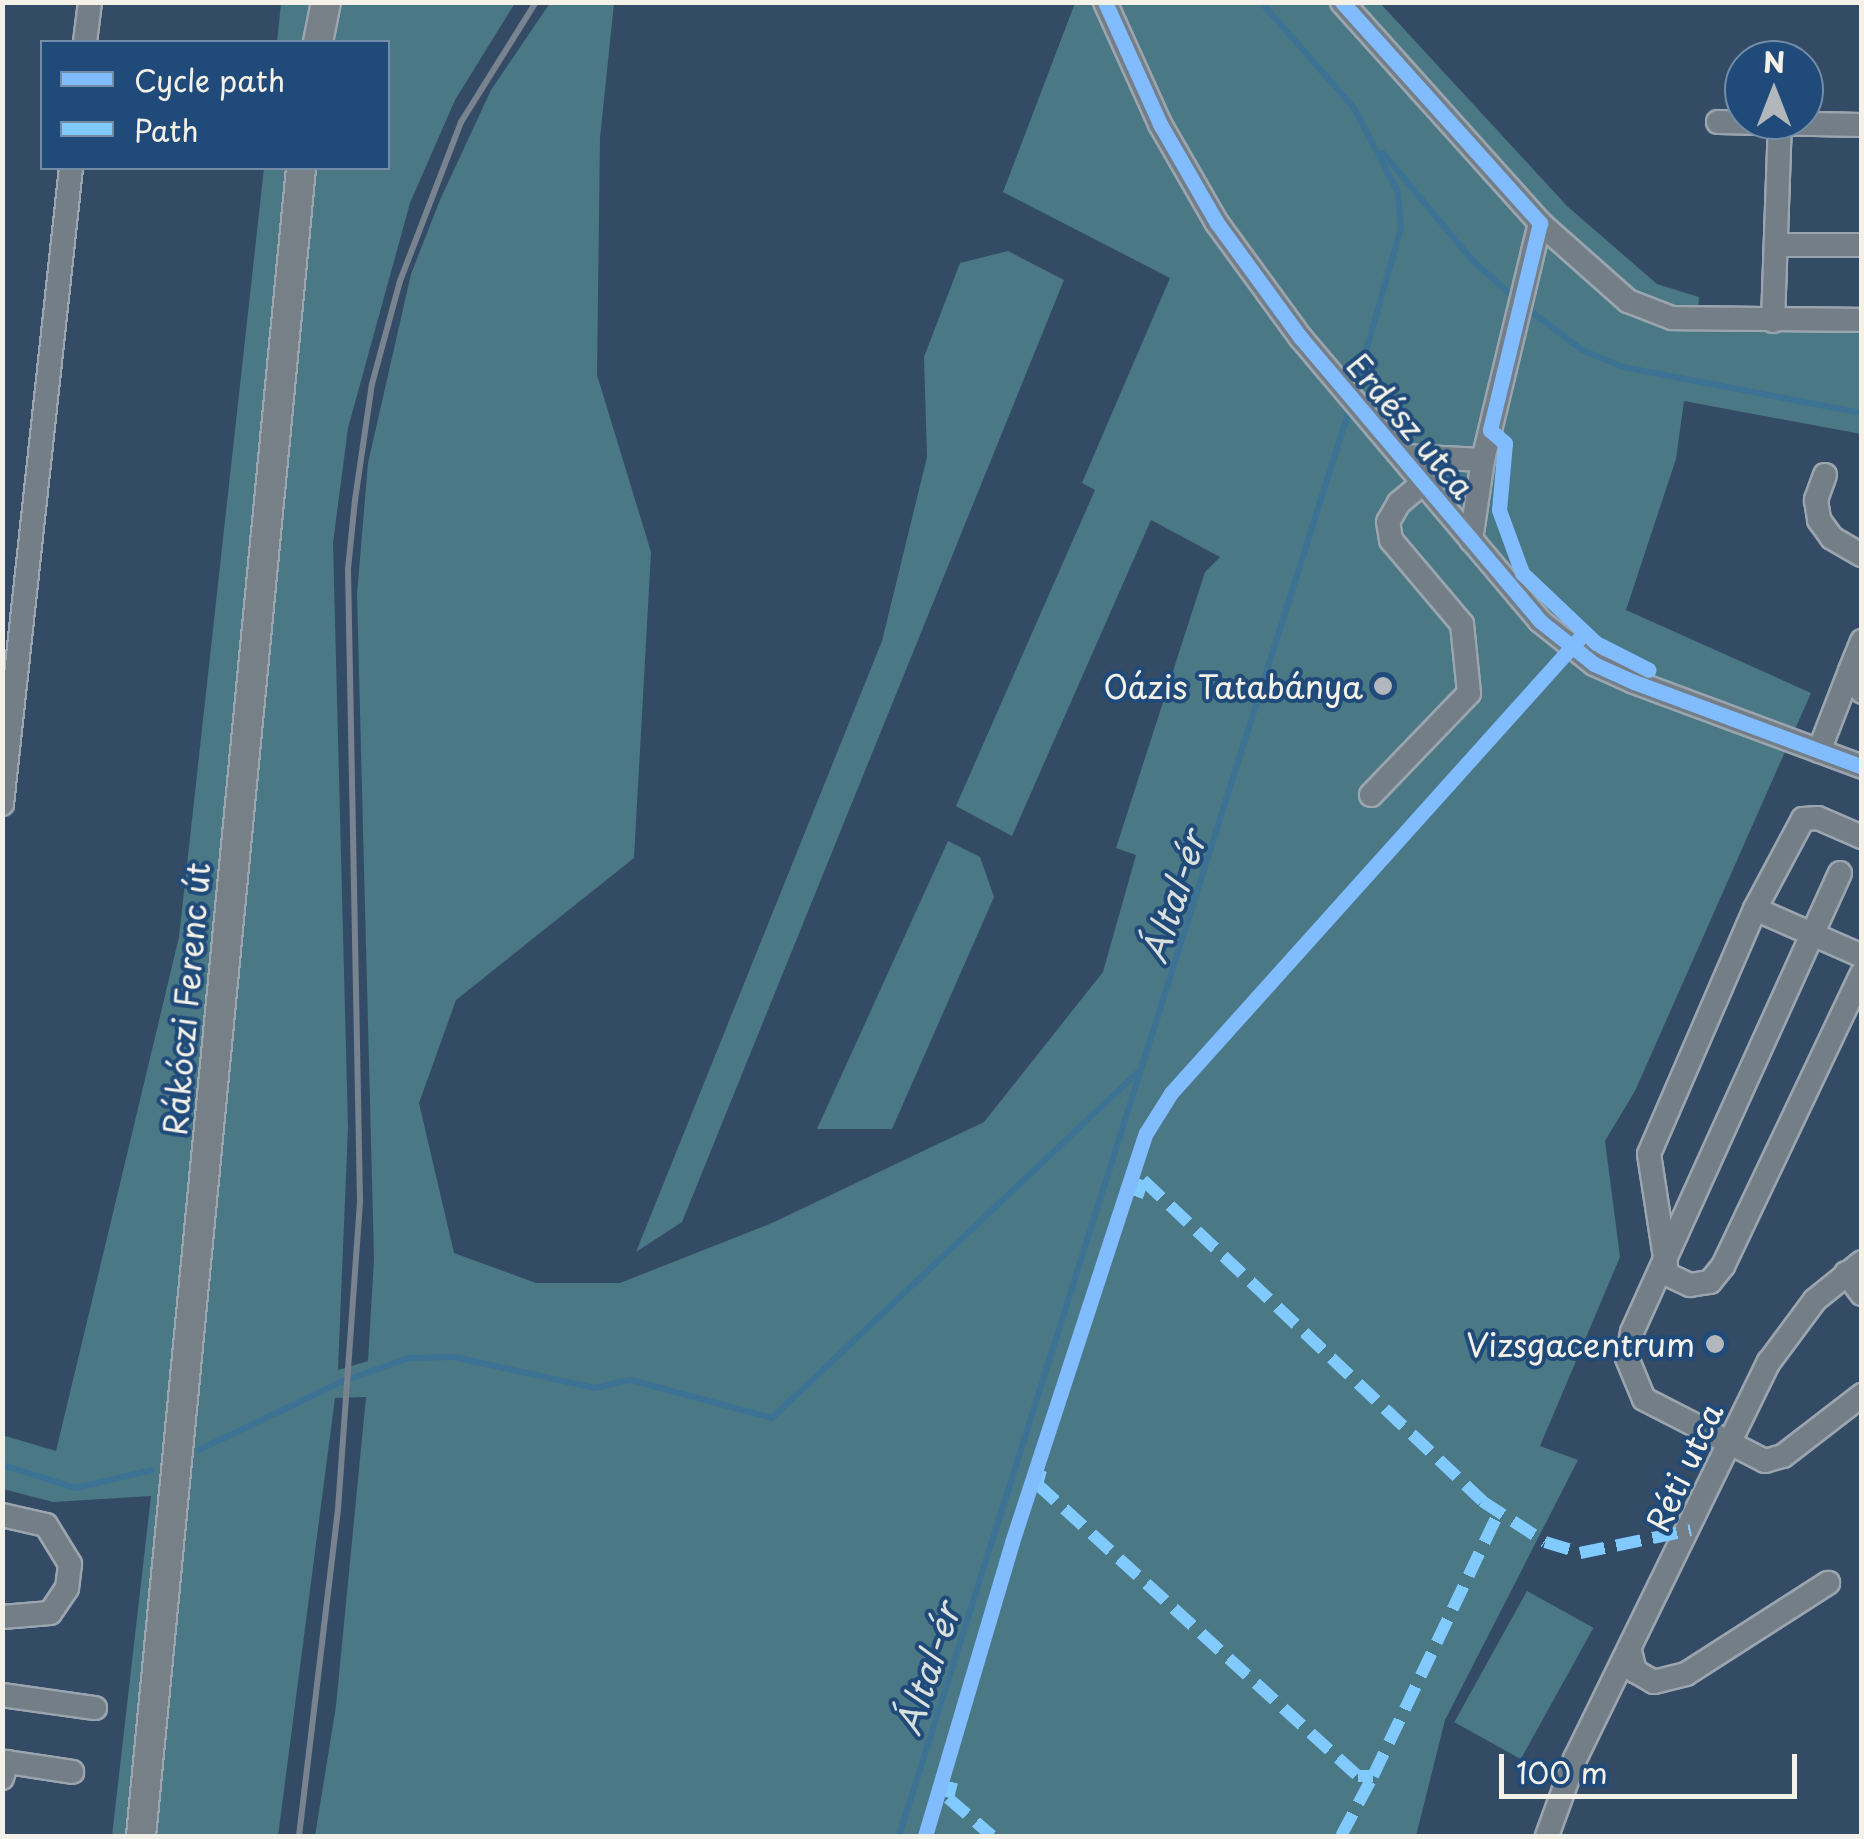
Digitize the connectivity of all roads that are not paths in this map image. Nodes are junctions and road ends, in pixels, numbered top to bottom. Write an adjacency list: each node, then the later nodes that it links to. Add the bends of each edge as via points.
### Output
1 (90, 2): 5 (street)
2 (326, 2): 6 (main road)
3 (1105, 2): 19 (street, Erdész utca, via 1189,177 1302,338)
4 (1342, 2): 14 (street)
5 (85, 40)
6 (318, 40)
7 (1718, 122): 8 (street)
8 (1724, 122)
9 (1824, 125): 10 (street)
10 (1862, 125)
11 (1779, 140): 15 (street)
12 (71, 170): 27 (street)
13 (301, 170): 51 (main road, Rákóczi Ferenc út)
14 (1540, 223): 18 (street, via 1588,270 1650,313); 20 (street)
15 (1776, 245): 16 (street); 18 (street)
16 (1862, 245)
17 (1862, 320): 18 (street)
18 (1773, 321)
19 (1403, 456): 20 (street); 22 (street, Erdész utca)
20 (1483, 460): 23 (street)
21 (1825, 475): 24 (street, via 1816,500 1820,520 1832,538)
22 (1424, 482): 23 (street, Erdész utca); 30 (street, via 1399,503 1388,522 1390,540 1462,624 1469,693)
23 (1471, 540): 28 (street, Erdész utca, via 1540,622 1594,664)
24 (1862, 556)
25 (1862, 641): 26 (street)
26 (1856, 681): 28 (street)
27 (6, 730): 31 (street)
28 (1819, 751): 29 (street, Erdész utca)
29 (1862, 767)
30 (1371, 795)
31 (2, 804)
32 (1862, 837): 34 (street, via 1818,818 1803,819)
33 (1840, 873): 35 (street)
34 (1754, 909): 35 (street); 38 (street, via 1649,1154)
35 (1813, 934): 36 (street); 38 (street)
36 (1862, 956)
37 (1862, 973): 38 (street, via 1723,1266 1710,1282 1690,1285)
38 (1664, 1268): 42 (street, via 1632,1332 1627,1358 1634,1389)
39 (1854, 1268): 40 (street, Réti utca); 42 (street, Réti utca, via 1789,1332)
40 (1862, 1294)
41 (1862, 1395): 42 (street, via 1783,1456 1747,1457)
42 (1732, 1443): 46 (street, Réti utca)
43 (2, 1516): 45 (street, via 46,1525 70,1564 68,1588 50,1612)
44 (1828, 1582): 46 (street, via 1686,1674 1654,1682 1635,1671)
45 (2, 1617)
46 (1630, 1651): 52 (street, Réti utca, via 1575,1759)
47 (2, 1695): 48 (street)
48 (95, 1708)
49 (72, 1772): 50 (street, via 7,1762)
50 (2, 1778)
51 (141, 1836)
52 (1546, 1836)

